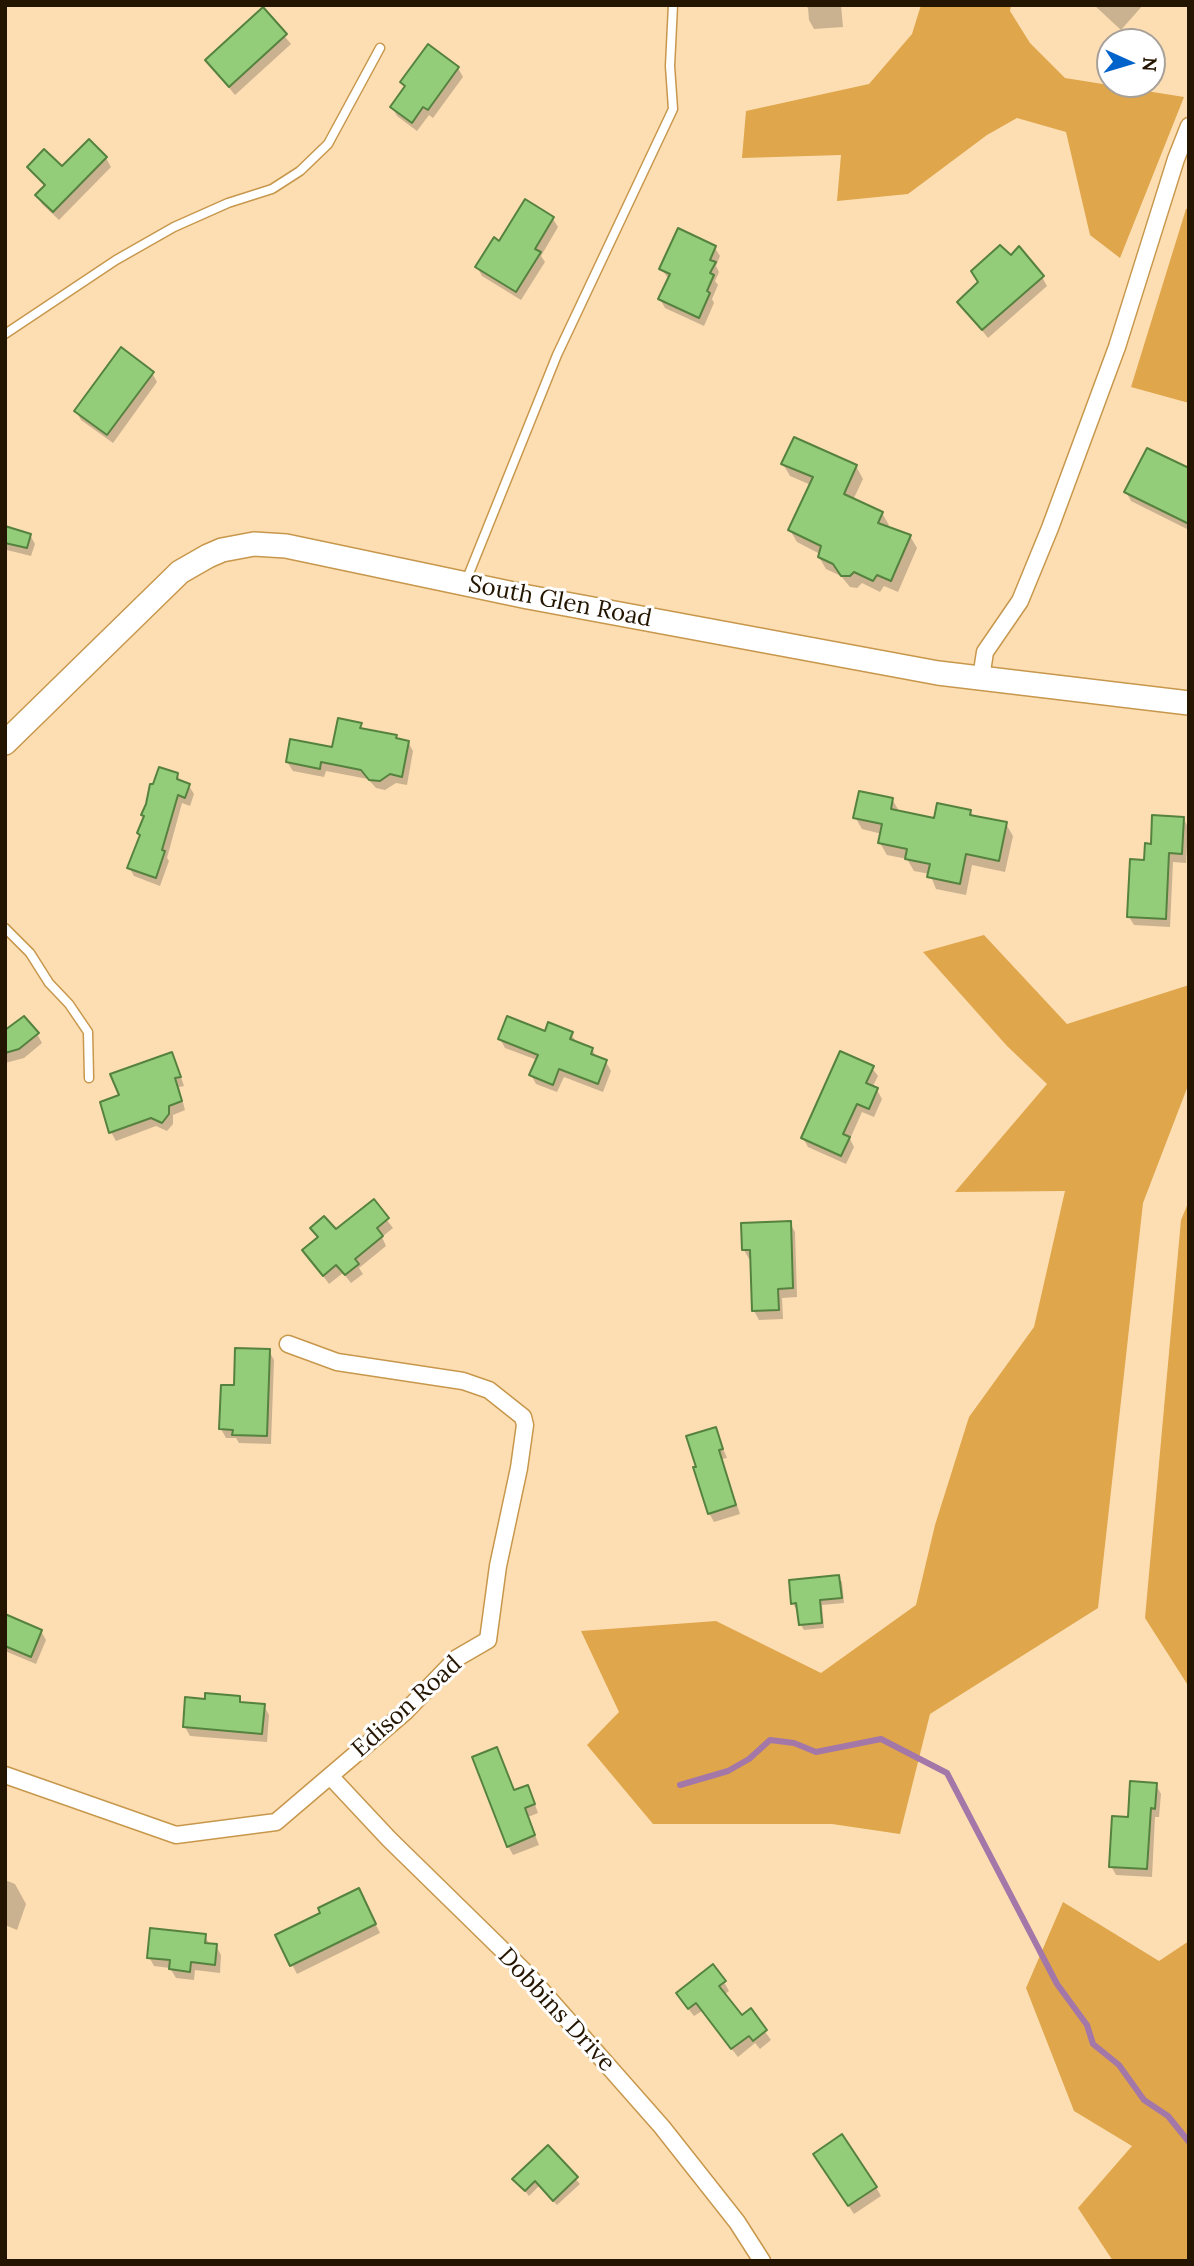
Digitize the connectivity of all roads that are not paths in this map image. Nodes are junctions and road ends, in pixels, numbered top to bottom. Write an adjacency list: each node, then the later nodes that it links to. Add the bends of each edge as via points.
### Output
1 (673, 5): 5 (lane, via 673,109 557,355)
2 (380, 48): 4 (lane, via 328,144 300,171 272,189 228,203 163,234)
3 (1189, 126): 6 (street, via 1117,347 1055,515 1020,601 985,652)
4 (5, 334)
5 (465, 584): 6 (main road, South Glen Road); 8 (main road, South Glen Road, via 286,546 254,544 222,550 167,582)
6 (981, 678): 7 (main road, South Glen Road)
7 (1189, 704)
8 (5, 743)
9 (5, 928): 10 (lane, via 30,953 88,1032)
10 (89, 1078)
11 (288, 1344): 13 (street, Edison Road, via 337,1362 463,1381 489,1390 510,1405 523,1417 525,1426 488,1640 457,1658 405,1712)
12 (5, 1775): 13 (street, Edison Road, via 176,1835 276,1822)
13 (330, 1776): 14 (street, Dobbins Drive, via 528,1975 662,2127)
14 (762, 2261)

